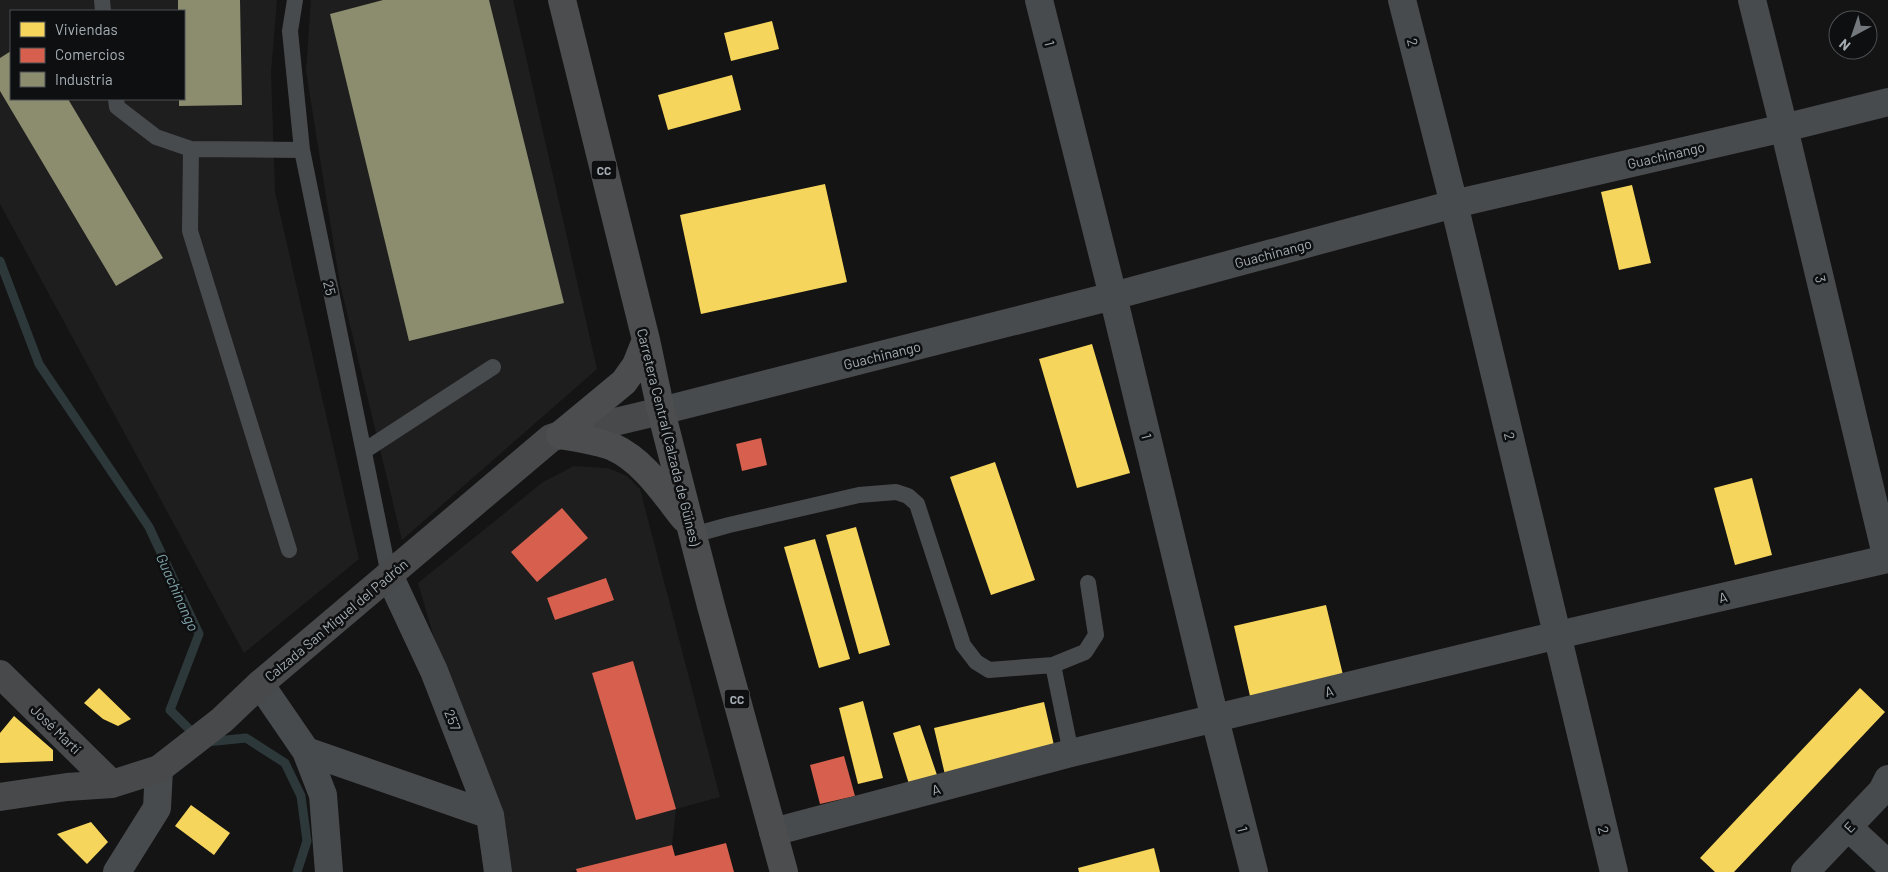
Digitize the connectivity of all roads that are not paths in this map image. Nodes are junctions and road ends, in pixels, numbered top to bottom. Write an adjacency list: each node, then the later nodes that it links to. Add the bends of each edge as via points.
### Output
1 (295, 0): 10 (lane, 25, via 290,31)
2 (562, 0): 13 (main road, Carretera Central (Calzada de Güines) / CC)
3 (1039, 0): 12 (street, 1)
4 (1402, 0): 11 (street, 2)
5 (1752, 0): 8 (street, 3)
6 (116, 100): 9 (lane, via 118,107 156,138)
7 (1888, 102): 8 (street, Guachinango)
8 (1784, 128): 11 (street, Guachinango); 20 (street, 3)
9 (192, 149): 10 (lane); 19 (lane, via 190,231)
10 (302, 150): 17 (lane, 25)
11 (1454, 204): 12 (street, Guachinango); 23 (street, 2)
12 (1113, 296): 15 (street, Guachinango); 27 (street, 1)
13 (646, 340): 15 (main road, Carretera Central (Calzada de Güines) / CC); 16 (main road, via 636,365 624,382)
14 (493, 367): 17 (lane)
15 (661, 411): 16 (main road, Calzada San Miguel del Padrón); 18 (main road, Carretera Central (Calzada de Güines) / CC)
16 (560, 435): 18 (main road, via 613,447 638,464 647,471); 21 (main road, Calzada San Miguel del Padrón, via 550,438)
17 (364, 451): 21 (lane, 25)
18 (692, 531): 24 (lane, via 860,495 896,492 908,496 917,504 963,645 976,662 990,670); 36 (main road, Carretera Central (Calzada de Güines) / CC)
19 (289, 550)
20 (1887, 559): 23 (street, A)
21 (389, 575): 26 (main road, Calzada San Miguel del Padrón); 34 (street, 257, via 434,671)
22 (1088, 583): 24 (lane, via 1096,635 1085,652)
23 (1558, 635): 27 (street, A); 43 (street, 2)
24 (1053, 665): 29 (lane)
25 (0, 674): 32 (main road, José Martí)
26 (260, 684): 28 (street); 30 (main road, Calzada San Miguel del Padrón, via 222,720)
27 (1215, 719): 29 (street, A); 42 (street, 1)
28 (306, 751): 34 (street); 39 (street, via 323,795)
29 (1071, 753): 36 (street, A)
30 (169, 762): 32 (main road, Calzada San Miguel del Padrón); 38 (street, via 157,808)
31 (1888, 779): 35 (street, E, via 1882,791)
32 (112, 784): 33 (main road, Calzada San Miguel del Padrón)
33 (0, 797)
34 (490, 815): 40 (street, 257)
35 (1848, 828): 37 (street); 44 (street, E)
36 (773, 832): 41 (main road, Carretera Central (Calzada de Güines) / CC)
37 (1888, 864)
38 (117, 872)
39 (329, 872)
40 (498, 872)
41 (784, 872)
42 (1254, 872)
43 (1614, 872)
44 (1805, 872)

